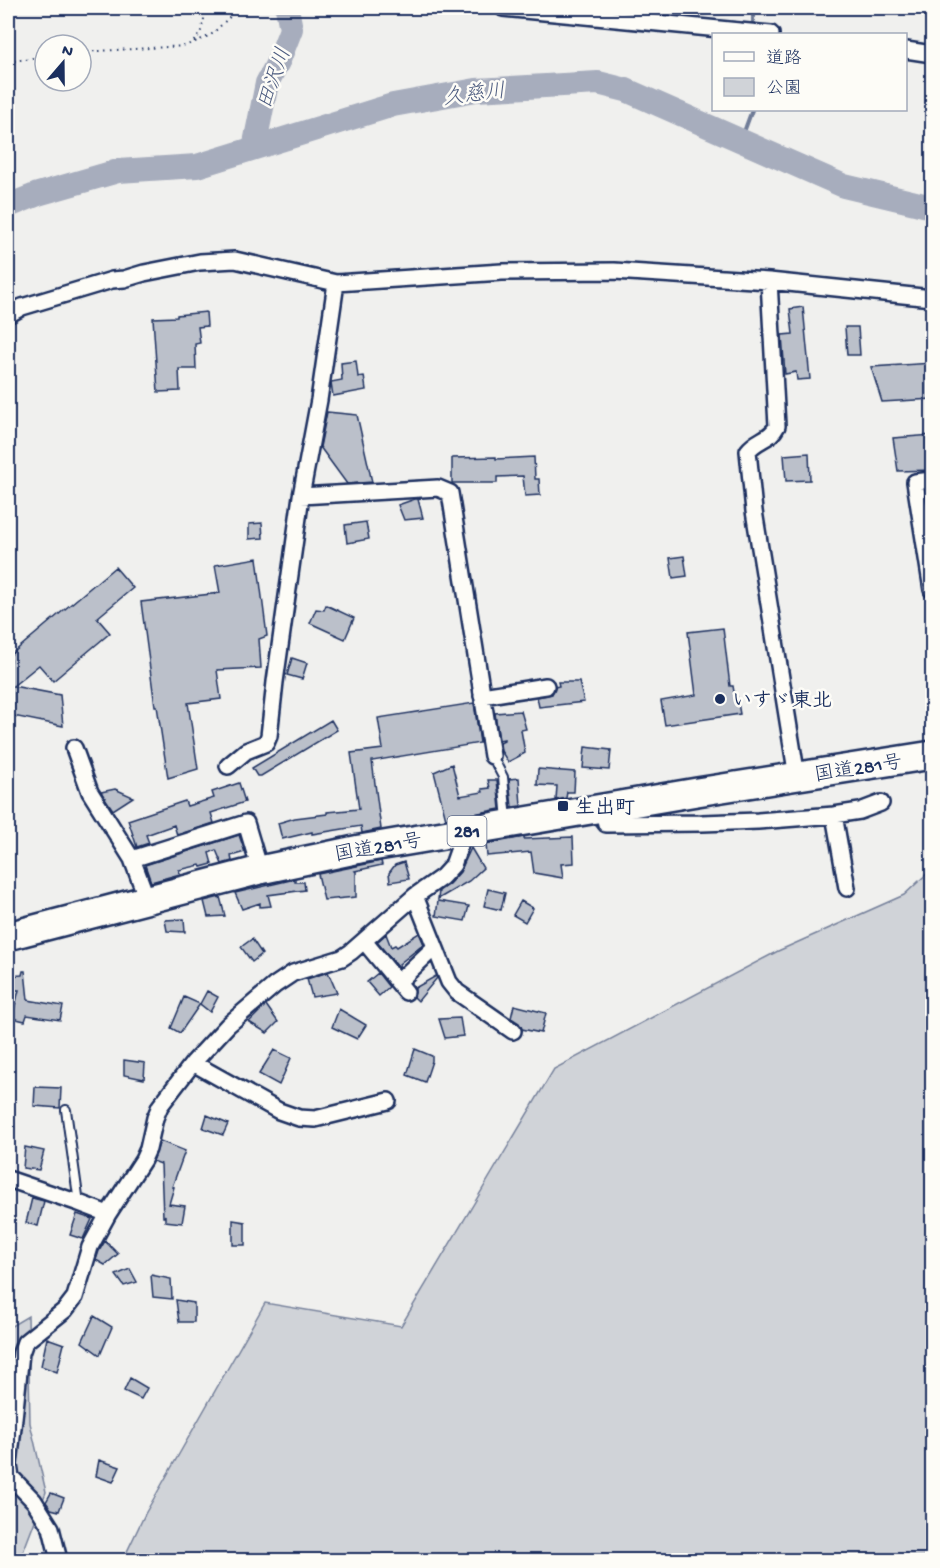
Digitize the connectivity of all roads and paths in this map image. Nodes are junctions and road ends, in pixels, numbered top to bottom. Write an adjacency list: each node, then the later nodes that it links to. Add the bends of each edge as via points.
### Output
1 (205, 8): 6 (path, via 201,34)
2 (239, 8): 6 (path, via 211,34)
3 (503, 8): 4 (street)
4 (539, 9): 5 (street)
5 (762, 33)
6 (192, 44): 8 (path)
7 (907, 50): 9 (street)
8 (93, 51)
9 (933, 54)
10 (33, 58): 11 (path)
11 (8, 62)
12 (769, 281): 13 (street, via 563,271); 14 (street); 25 (street, via 777,426 773,434 748,451)
13 (336, 283): 15 (street, via 235,260 200,262 112,280 22,307); 17 (street)
14 (933, 298)
15 (8, 315)
16 (933, 480): 18 (street, via 915,482)
17 (301, 496): 20 (street, via 438,488 450,493); 24 (street, via 269,736 266,742 246,751)
18 (933, 590)
19 (546, 686): 20 (street)
20 (482, 696): 23 (street)
21 (74, 748): 31 (street, via 90,792)
22 (933, 755): 25 (highway, 国道281号 / 281)
23 (493, 759): 29 (lane, via 503,777)
24 (228, 766)
25 (797, 777): 27 (highway, 国道281号 / 281)
26 (881, 803): 28 (street)
27 (602, 807): 28 (street, via 606,824); 29 (highway, 国道281号 / 281)
28 (834, 815): 33 (street)
29 (507, 825): 30 (highway, 国道281号 / 281)
30 (465, 831): 32 (highway, 国道281号 / 281); 34 (street, via 453,865)
31 (132, 859): 32 (street, via 246,823); 35 (street)
32 (260, 870): 35 (highway, 国道281号 / 281)
33 (847, 888)
34 (415, 896): 37 (street); 38 (street)
35 (147, 899): 36 (highway, 国道281号 / 281)
36 (8, 936)
37 (364, 941): 38 (street, via 402,987); 40 (street, via 342,958 293,973 275,985 228,1025)
38 (435, 947): 39 (street, via 457,992)
39 (513, 1031)
40 (193, 1063): 41 (street, via 299,1118 315,1119); 45 (street, via 160,1106 143,1160)
41 (388, 1101)
42 (66, 1110): 44 (lane)
43 (8, 1179): 44 (street)
44 (79, 1203): 45 (street)
45 (108, 1214): 46 (street, via 90,1247 75,1297 25,1342 21,1353 11,1477 51,1528)
46 (59, 1560)

